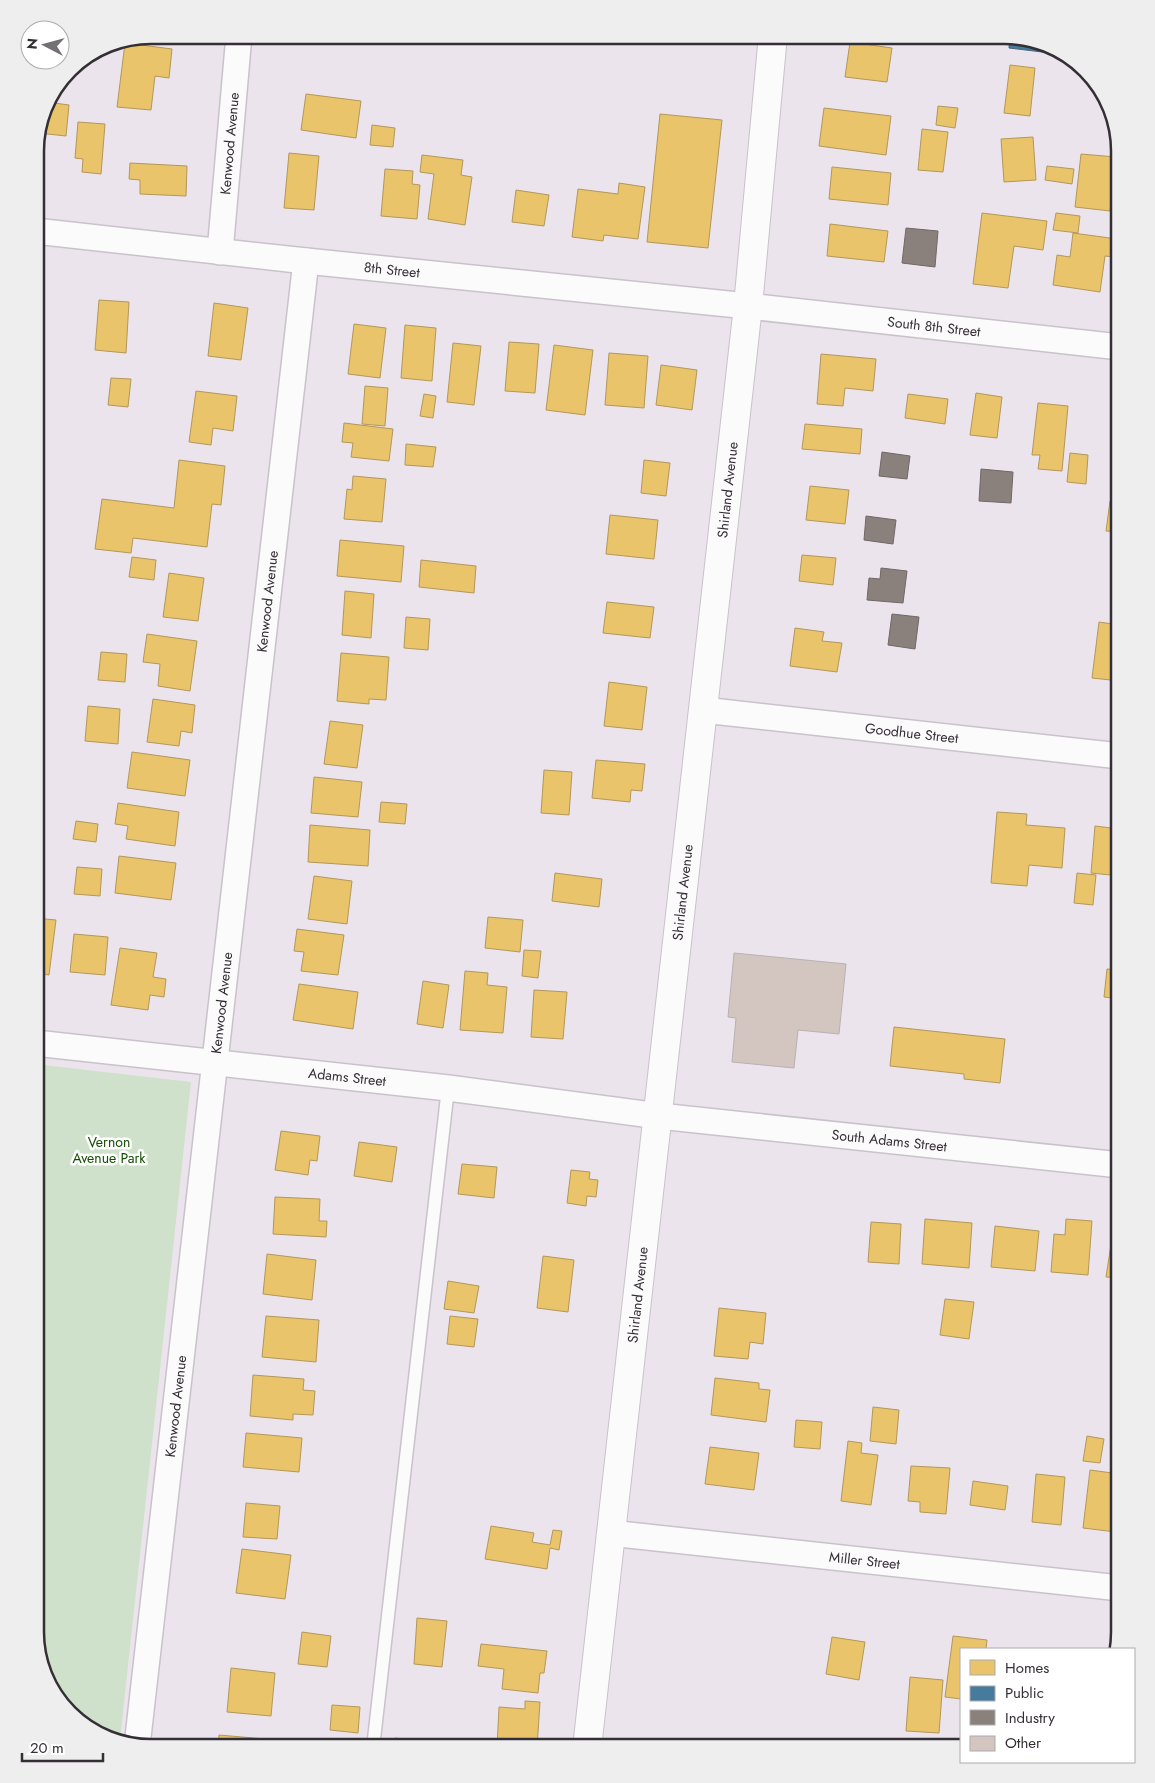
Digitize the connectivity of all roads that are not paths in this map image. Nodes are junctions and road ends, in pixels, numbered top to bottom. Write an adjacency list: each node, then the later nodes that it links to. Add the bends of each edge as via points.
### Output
1 (239, 44): 4 (street, Kenwood Avenue)
2 (772, 44): 6 (street, Shirland Avenue)
3 (44, 232): 4 (street, 8th Street)
4 (220, 252): 5 (street, 8th Street)
5 (306, 261): 6 (street, 8th Street); 11 (street, Kenwood Avenue)
6 (748, 306): 7 (street, South 8th Street); 8 (street, Shirland Avenue)
7 (1111, 346)
8 (703, 710): 9 (street, Goodhue Street); 13 (street, Shirland Avenue)
9 (1111, 755)
10 (44, 1044): 11 (street, Adams Street)
11 (214, 1063): 12 (street, Adams Street); 17 (street, Kenwood Avenue)
12 (448, 1088): 13 (street, Adams Street); 18 (lane)
13 (658, 1116): 14 (street, South Adams Street); 15 (street, Shirland Avenue)
14 (1111, 1164)
15 (610, 1533): 16 (street, Miller Street); 19 (street, Shirland Avenue)
16 (1111, 1587)
17 (138, 1738)
18 (374, 1739)
19 (588, 1739)

